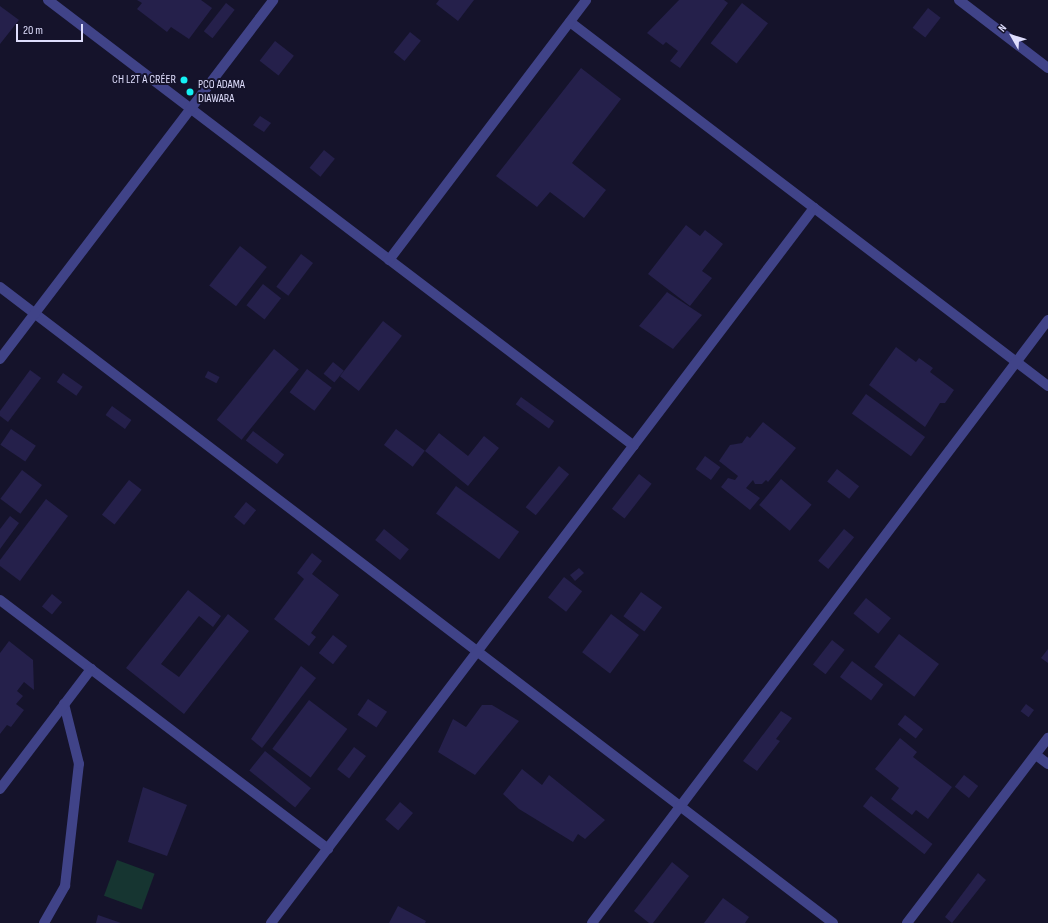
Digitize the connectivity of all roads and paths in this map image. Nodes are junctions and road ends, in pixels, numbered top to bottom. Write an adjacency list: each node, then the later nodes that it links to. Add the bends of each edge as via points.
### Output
1 (48, 0): 7 (street)
2 (273, 0): 7 (street)
3 (586, 0): 5 (street)
4 (959, 0): 6 (street)
5 (570, 22): 8 (street); 9 (street)
6 (1048, 68)
7 (191, 109): 9 (street); 11 (street)
8 (814, 208): 14 (street); 16 (street)
9 (389, 260): 16 (street)
10 (0, 287): 11 (street)
11 (34, 315): 13 (street); 18 (street)
12 (1048, 320): 14 (street)
13 (0, 360)
14 (1017, 362): 15 (street); 25 (street)
15 (1048, 386)
16 (634, 446): 18 (street)
17 (0, 600): 19 (street)
18 (477, 652): 25 (street); 26 (street)
19 (91, 669): 20 (street); 26 (street)
20 (64, 704): 24 (street); 27 (street, via 79,764 65,886)
21 (1048, 738): 22 (street)
22 (1036, 755): 23 (street); 31 (street)
23 (1048, 764)
24 (0, 788)
25 (680, 807): 29 (street); 30 (street)
26 (328, 849): 28 (street)
27 (44, 923)
28 (271, 923)
29 (592, 923)
30 (833, 923)
31 (907, 923)

